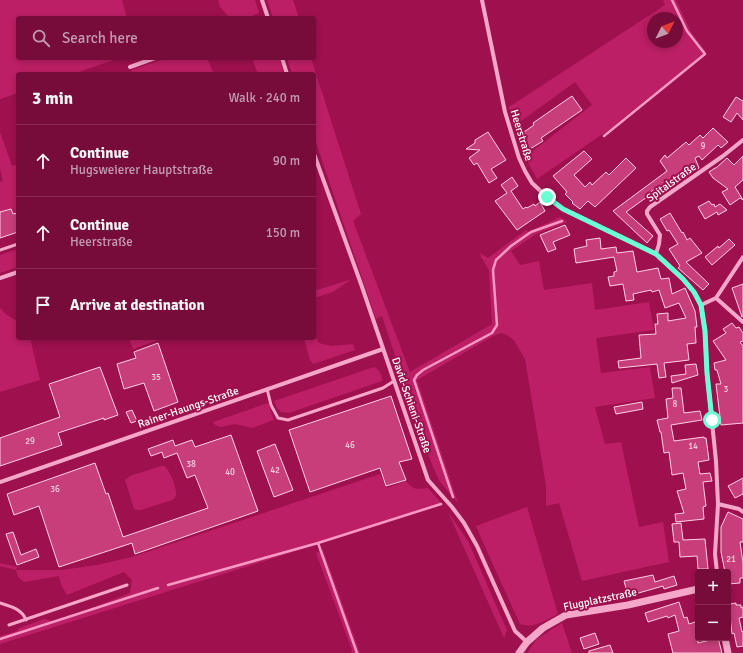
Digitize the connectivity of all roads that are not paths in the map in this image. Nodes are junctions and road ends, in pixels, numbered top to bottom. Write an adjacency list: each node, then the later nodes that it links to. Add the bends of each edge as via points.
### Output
1 (262, 0): 3 (street)
2 (482, 0): 14 (street, Heerstraße, via 505,112 518,158 532,183 563,209)
3 (267, 16)
4 (149, 60): 6 (street)
5 (283, 60): 7 (street)
6 (130, 67)
7 (286, 72)
8 (743, 140): 14 (street, Spitalstraße, via 650,207 647,214 660,235)
9 (316, 160): 10 (street, David-Schieni-Straße)
10 (319, 170): 11 (street); 21 (street, David-Schieni-Straße)
11 (316, 171)
12 (16, 245): 13 (lane)
13 (0, 250)
14 (656, 254): 19 (street, Heerstraße, via 683,279)
15 (743, 256): 18 (street)
16 (16, 273): 17 (street)
17 (0, 278)
18 (716, 298): 19 (street); 20 (street)
19 (701, 305): 25 (street)
20 (743, 322)
21 (383, 349): 22 (street, David-Schieni-Straße); 23 (street, Rainer-Haungs-Straße)
22 (394, 381): 23 (lane, via 383,388 288,420 278,418); 34 (street, David-Schieni-Straße, via 428,480 464,523 515,631)
23 (267, 389): 24 (street, Rainer-Haungs-Straße)
24 (0, 482)
25 (718, 504): 26 (street); 27 (street)
26 (743, 512)
27 (717, 569)
28 (127, 585): 31 (lane)
29 (695, 590): 34 (street, Flugplatzstraße, via 566,615 543,628)
30 (0, 603): 31 (lane, via 24,614)
31 (26, 620): 32 (lane)
32 (9, 625)
33 (726, 641): 36 (street)
34 (527, 642): 35 (street, Flugplatzstraße)
35 (519, 653)
36 (728, 653)

